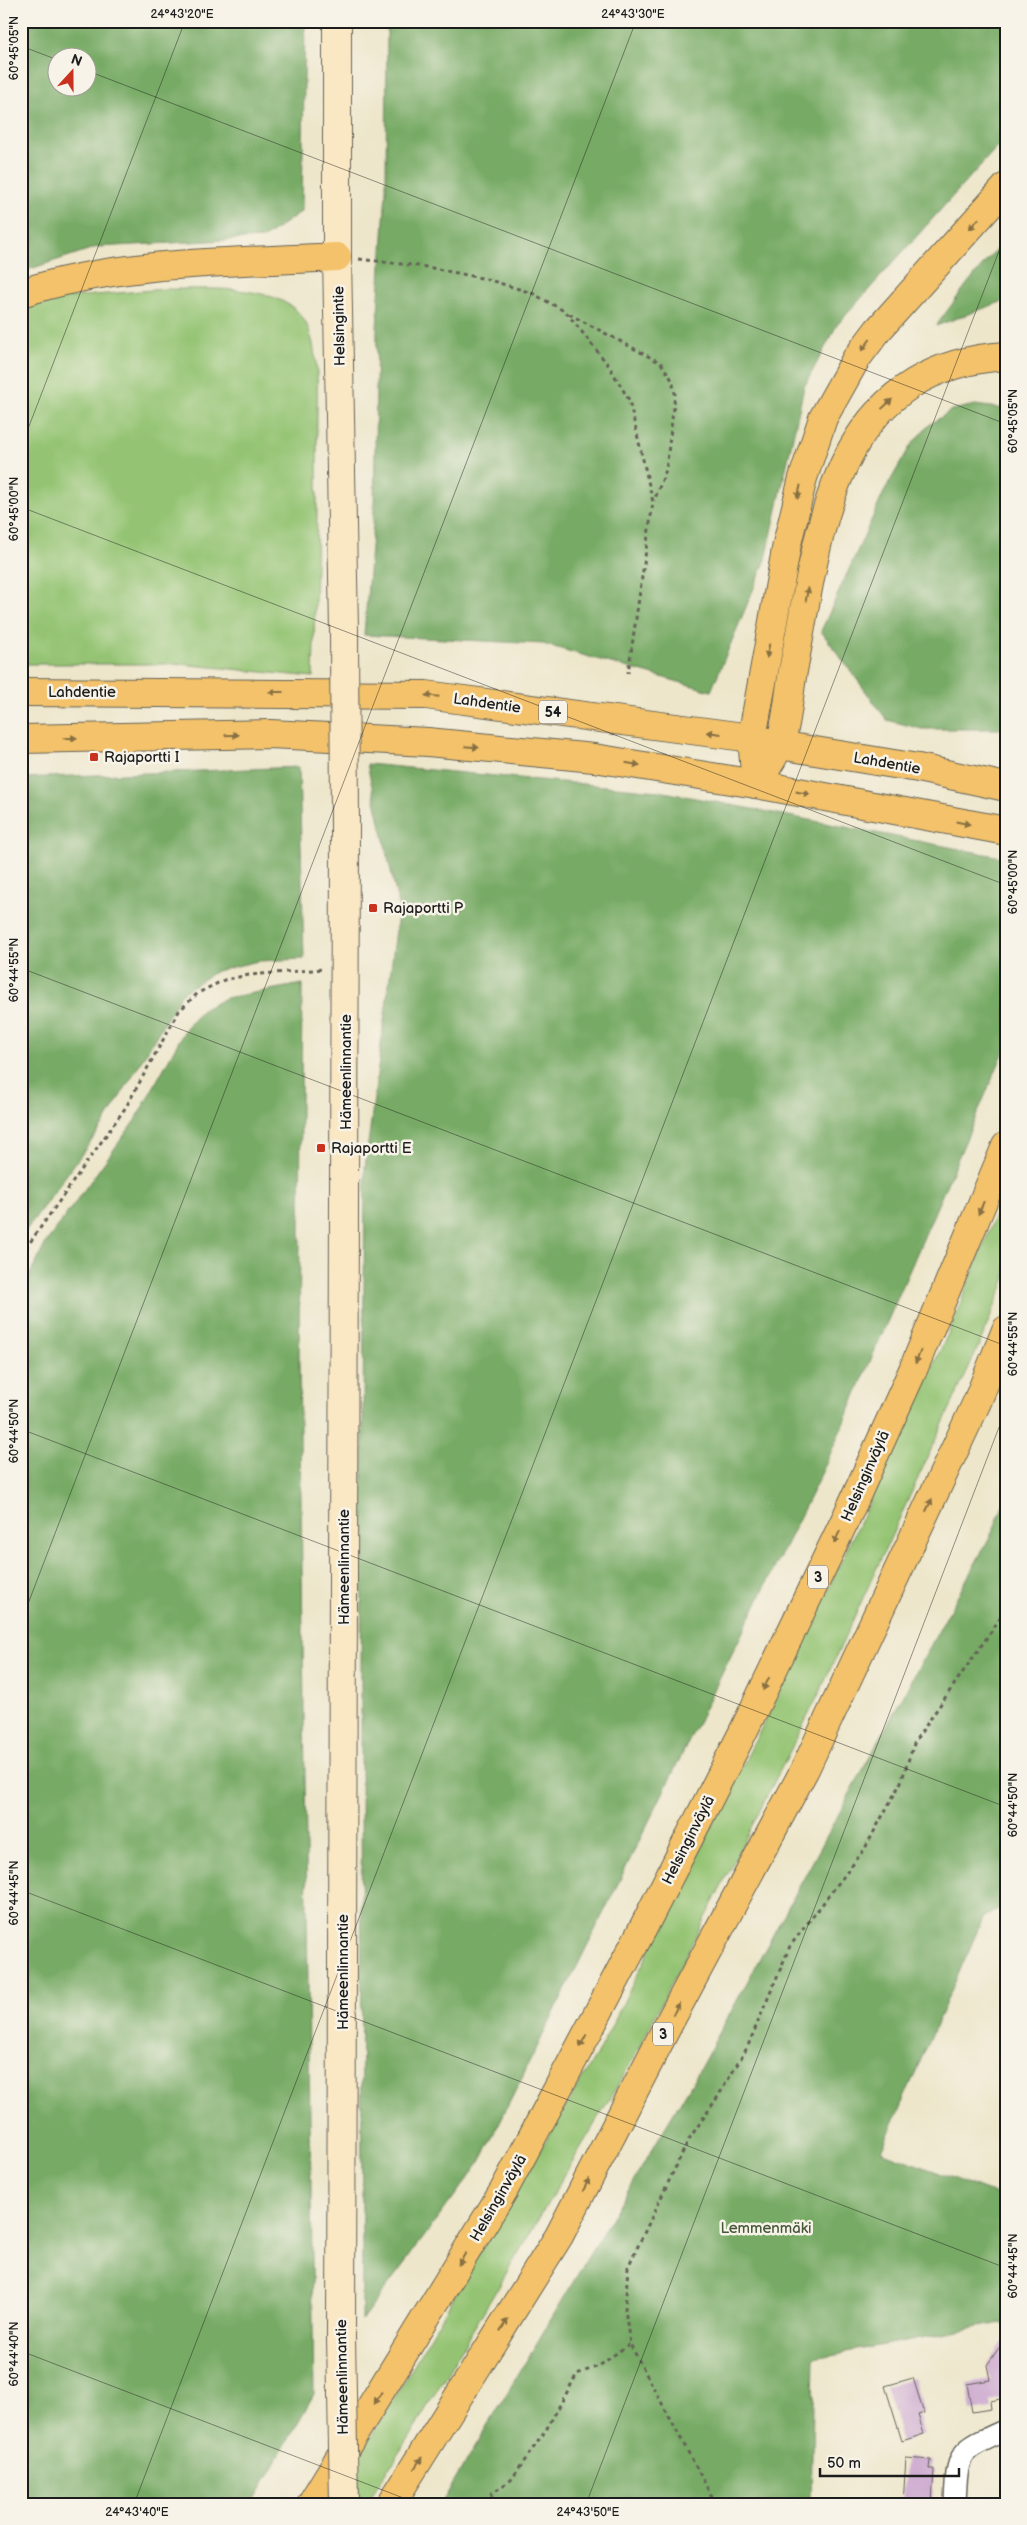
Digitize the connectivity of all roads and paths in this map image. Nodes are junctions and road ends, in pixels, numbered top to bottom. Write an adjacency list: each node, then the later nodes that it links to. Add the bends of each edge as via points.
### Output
1 (337, 21): 3 (main road, Helsingintie)
2 (1006, 187): 11 (main road, one-way to 11, via 878,330 856,359 823,418 803,478 787,544)
3 (337, 257): 4 (main road, via 127,269); 5 (path, via 486,279 532,294); 8 (main road, Helsingintie)
4 (21, 293)
5 (566, 312): 7 (path, via 610,366 629,400); 7 (path, via 661,363 672,380 675,394 666,470)
6 (1006, 356): 13 (main road, one-way to 6, via 816,543 829,496 856,442 887,404 917,382 958,363)
7 (653, 502): 9 (path)
8 (344, 630): 17 (main road, Hämeenlinnantie, bridge)
9 (628, 673)
10 (21, 692): 11 (main road, Lahdentie / 54, one-way to 10, via 426,695)
11 (752, 738): 13 (main road, Lahdentie / 54); 14 (main road)
12 (21, 739): 14 (main road, one-way to 14, via 270,734 428,742 594,758)
13 (779, 745): 14 (main road); 15 (main road, Lahdentie / 54, via 918,768)
14 (756, 784): 16 (main road, one-way to 16)
15 (1006, 787)
16 (1006, 831)
17 (346, 967): 19 (path, via 249,975 224,980 198,993 180,1011 126,1107); 25 (main road, Hämeenlinnantie, bridge, via 341,2337)
18 (1006, 1146): 24 (main road, Helsinginväylä / 3, one-way to 24, via 912,1372 847,1516 742,1734 643,1928 504,2190)
19 (21, 1255)
20 (1006, 1330): 26 (main road, 3, one-way to 20, via 559,2236 805,1769 977,1402)
21 (1006, 1610): 22 (path, via 915,1740 901,1782 864,1850 790,1946 747,2048 689,2139 628,2266 625,2309)
22 (630, 2344): 27 (path, via 599,2366 577,2374 546,2430 511,2480 492,2493); 28 (path)
23 (1006, 2430): 29 (street, via 964,2452 957,2467)
24 (312, 2504)
25 (344, 2504)
26 (392, 2504)
27 (490, 2504)
28 (716, 2504)
29 (955, 2504)

